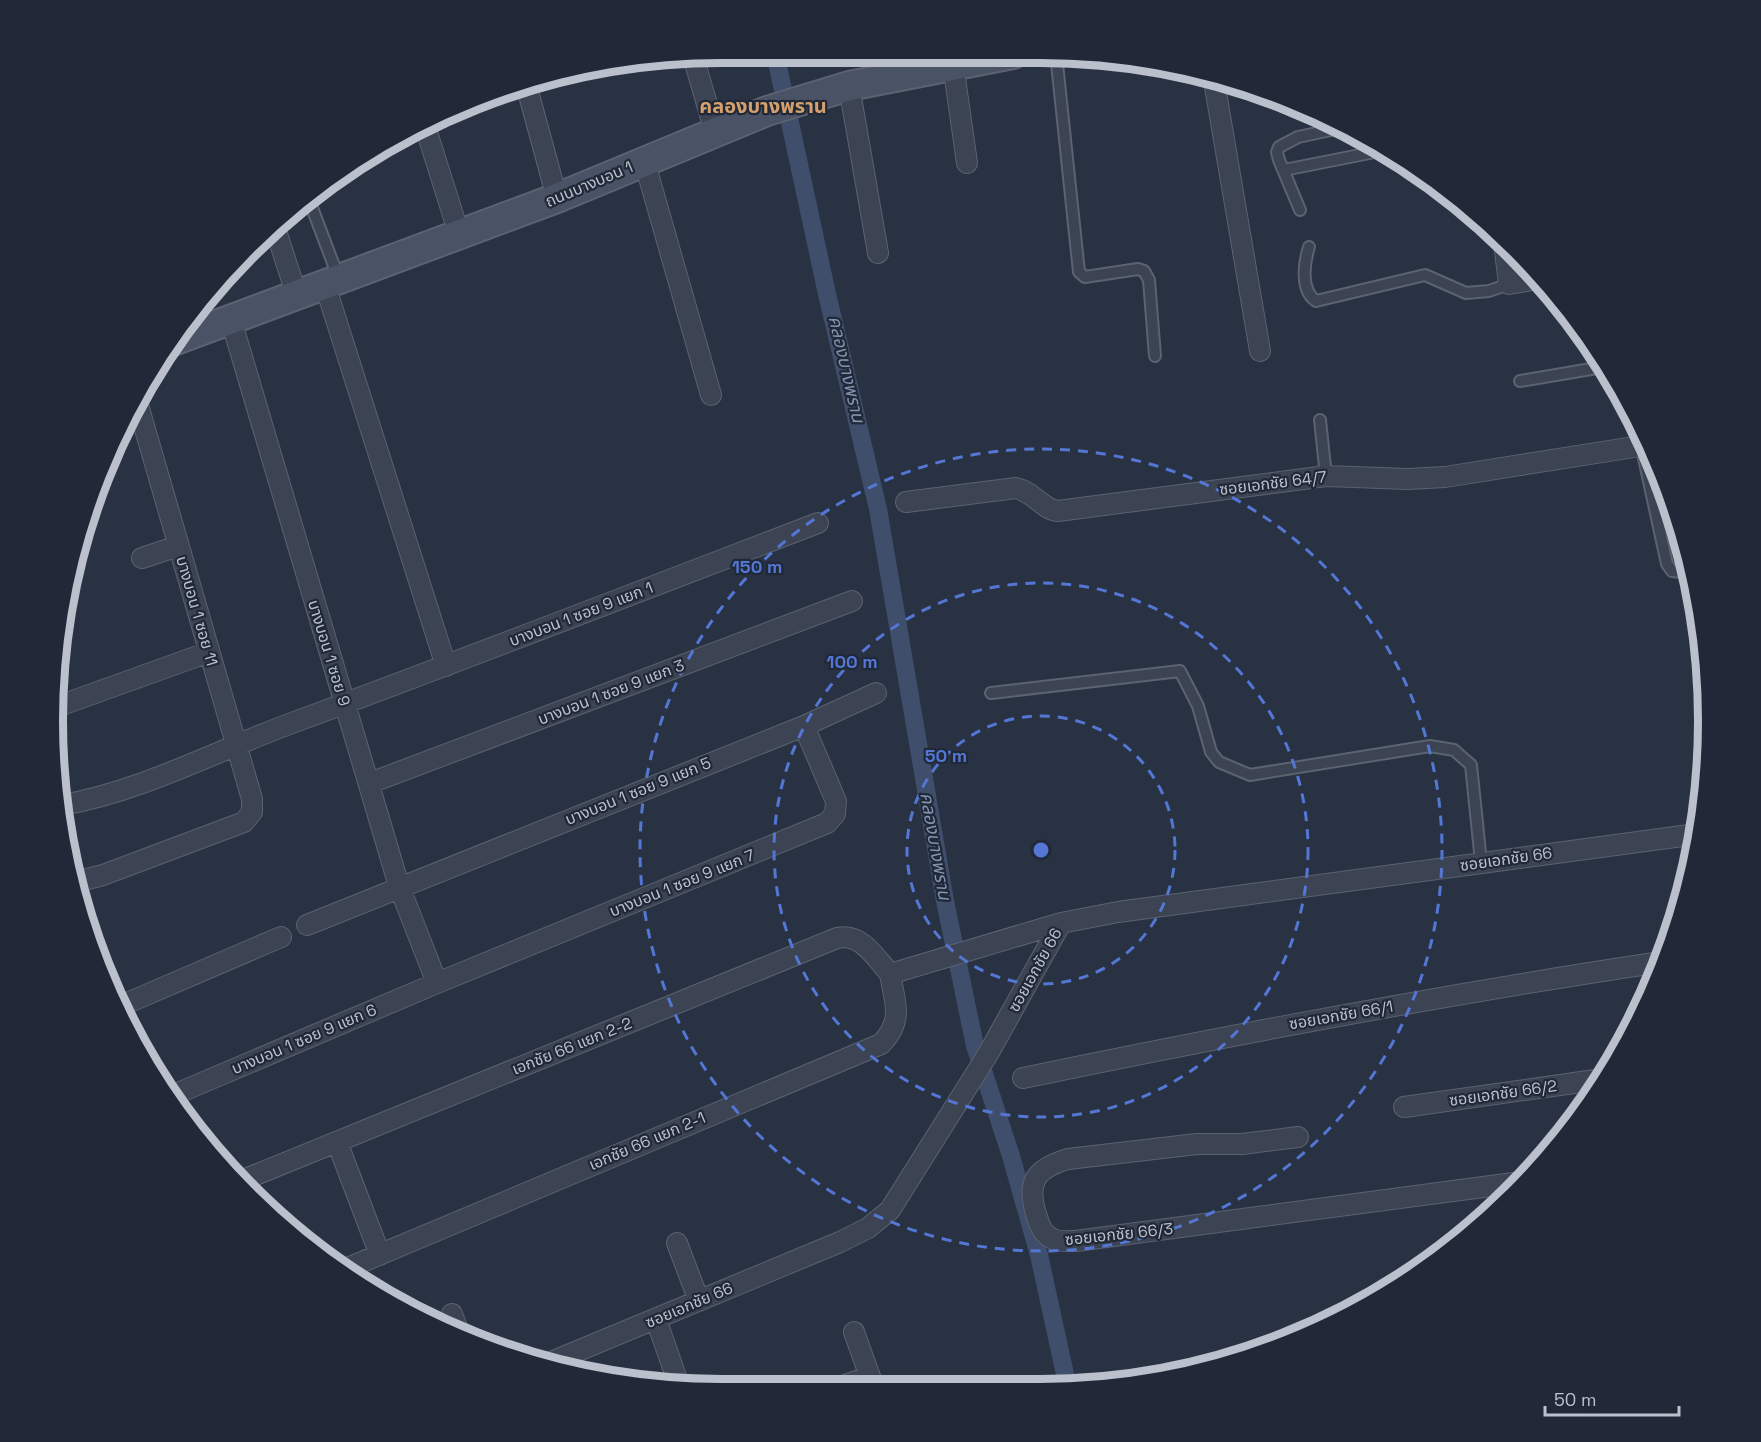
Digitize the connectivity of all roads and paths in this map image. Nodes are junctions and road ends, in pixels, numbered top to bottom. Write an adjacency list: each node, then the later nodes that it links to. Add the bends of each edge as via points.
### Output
1 (959, 63): 4 (main road, ถนนบางบอน 1)
2 (1057, 63): 30 (lane, via 1079,272 1085,277 1144,271 1149,280)
3 (695, 64): 9 (street)
4 (953, 64): 5 (main road, ถนนบางบอน 1); 13 (street)
5 (849, 86): 9 (main road, ถนนบางบอน 1, via 766,111); 21 (street)
6 (1215, 87): 29 (street)
7 (528, 92): 15 (street)
8 (1331, 131): 14 (lane, via 1284,142 1277,152)
9 (715, 132): 12 (main road, ถนนบางบอน 1)
10 (427, 133): 18 (street)
11 (1372, 153): 14 (lane)
12 (644, 160): 15 (main road, ถนนบางบอน 1); 33 (street)
13 (967, 163)
14 (1284, 170): 17 (lane)
15 (557, 198): 18 (main road, ถนนบางบอน 1)
16 (311, 206): 24 (lane)
17 (1300, 210)
18 (459, 234): 24 (main road, ถนนบางบอน 1)
19 (277, 235): 26 (street)
20 (1309, 247): 25 (lane, via 1305,276 1309,294 1316,301 1425,275 1466,293)
21 (878, 253)
22 (1506, 257): 25 (street)
23 (1529, 281): 25 (street)
24 (332, 282): 26 (main road, ถนนบางบอน 1); 46 (street)
25 (1509, 284)
26 (297, 296): 27 (main road, ถนนบางบอน 1)
27 (231, 321): 28 (main road, ถนนบางบอน 1); 50 (street, บางบอน 1 ซอย 9)
28 (188, 336)
29 (1260, 351)
30 (1155, 356)
31 (1595, 368): 32 (lane)
32 (1520, 381)
33 (711, 395)
34 (140, 413): 41 (street, บางบอน 1 ซอย 11)
35 (1320, 420): 38 (lane)
36 (1638, 447): 38 (street, ซอยเอกชัย 64/7, via 1445,477)
37 (1649, 472): 43 (lane, via 1667,564 1672,571)
38 (1326, 476): 39 (street, ซอยเอกชัย 64/7, via 1058,511 1048,508 1032,493 1016,488)
39 (906, 502)
40 (818, 523): 46 (street, บางบอน 1 ซอย 9 แยก 1)
41 (178, 546): 42 (street); 45 (street, บางบอน 1 ซอย 11)
42 (142, 558)
43 (1680, 572)
44 (852, 601): 53 (street, บางบอน 1 ซอย 9 แยก 3)
45 (209, 652): 49 (street); 52 (street, บางบอน 1 ซอย 11)
46 (446, 666): 50 (street, บางบอน 1 ซอย 9 แยก 1)
47 (876, 693): 51 (street, บางบอน 1 ซอย 9 แยก 5)
48 (990, 693): 56 (lane, via 1180,671 1198,706 1211,752 1219,762 1250,775 1430,746 1454,750 1471,765)
49 (63, 704)
50 (344, 704): 52 (street, บางบอน 1 ซอย 9 แยก 1); 53 (street, บางบอน 1 ซอย 9)
51 (804, 726): 58 (street, บางบอน 1 ซอย 9 แยก 5); 64 (street, บางบอน 1 ซอย 9 แยก 7, via 836,801 835,814 827,823)
52 (236, 743): 54 (street, บางบอน 1 ซอย 9 แยก 1, via 97,799); 57 (street, บางบอน 1 ซอย 11, via 252,799 249,818)
53 (370, 783): 58 (street, บางบอน 1 ซอย 9)
54 (69, 805)
55 (1687, 835): 56 (street, ซอยเอกชัย 66)
56 (1481, 862): 59 (street, ซอยเอกชัย 66)
57 (83, 880)
58 (399, 886): 60 (street, บางบอน 1 ซอย 9 แยก 5); 64 (street, บางบอน 1 ซอย 9)
59 (1061, 923): 63 (street); 77 (street, ซอยเอกชัย 66, via 988,1054 890,1210 868,1228)
60 (307, 924)
61 (281, 937): 65 (street)
62 (1652, 964): 66 (street, ซอยเอกชัย 66/1, via 1429,999)
63 (890, 974): 71 (street, เอกชัย 66 แยก 2-2, via 863,943 854,937 837,938); 75 (street, เอกชัย 66 แยก 2-1, via 896,1023 881,1044)
64 (437, 983): 68 (street, บางบอน 1 ซอย 9 แยก 6)
65 (127, 1003)
66 (1023, 1078)
67 (1592, 1080): 69 (street, ซอยเอกชัย 66/2)
68 (178, 1093)
69 (1404, 1107)
70 (1298, 1137): 73 (street, ซอยเอกชัย 66/3, via 1068,1159 1040,1172 1032,1185 1031,1200 1046,1234 1054,1240 1076,1241)
71 (337, 1142): 72 (street, เอกชัย 66 แยก 2-2); 75 (street)
72 (248, 1178)
73 (1507, 1184)
74 (678, 1243): 77 (street)
75 (380, 1254): 76 (street, เอกชัย 66 แยก 2-1)
76 (353, 1266)
77 (699, 1301): 79 (street, ซอยเอกชัย 66)
78 (452, 1314): 80 (street)
79 (656, 1319): 82 (street, ซอยเอกชัย 66); 83 (street)
80 (455, 1323)
81 (854, 1332): 84 (street)
82 (559, 1359)
83 (676, 1378)
84 (871, 1379)

